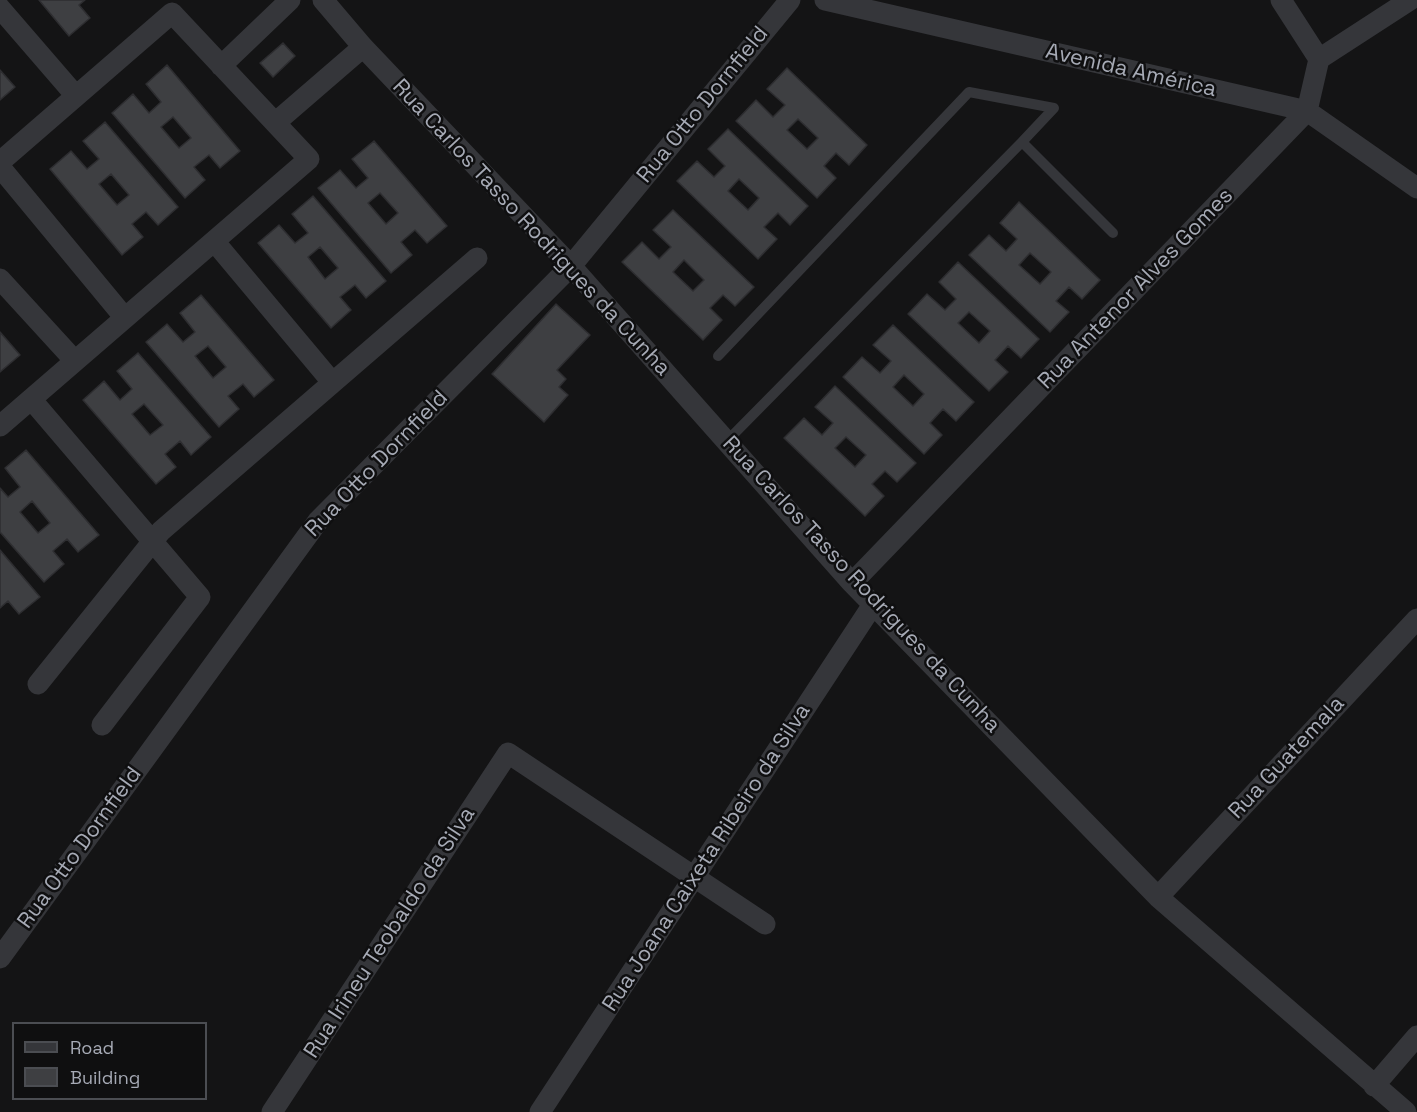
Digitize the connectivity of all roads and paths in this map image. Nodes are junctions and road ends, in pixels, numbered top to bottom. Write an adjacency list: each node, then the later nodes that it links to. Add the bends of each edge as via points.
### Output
1 (290, 0): 10 (street)
2 (323, 0): 8 (street, Rua Carlos Tasso Rodrigues da Cunha)
3 (790, 0): 21 (street, Rua Otto Dornfield)
4 (825, 0): 12 (street, Avenida América)
5 (1281, 0): 9 (street)
6 (1410, 0): 9 (street)
7 (0, 8): 11 (street)
8 (363, 47): 13 (street); 21 (street, Rua Carlos Tasso Rodrigues da Cunha)
9 (1319, 59): 12 (street)
10 (221, 66): 11 (street, via 172,13); 13 (street)
11 (75, 96): 15 (street)
12 (1307, 111): 17 (street, Avenida América); 31 (street, Rua Antenor Alves Gomes)
13 (275, 123): 19 (street, via 309,159)
14 (1022, 142): 18 (lane); 24 (lane, via 1054,108 969,92); 29 (lane)
15 (0, 162)
16 (0, 167): 23 (street)
17 (1417, 188)
18 (1113, 233)
19 (213, 242): 23 (street); 26 (street)
20 (477, 258): 26 (street)
21 (571, 266): 29 (street, Rua Carlos Tasso Rodrigues da Cunha); 39 (street, Rua Otto Dornfield, via 318,521)
22 (0, 279): 25 (street)
23 (125, 318): 25 (street)
24 (718, 356)
25 (75, 361): 27 (street)
26 (332, 382): 30 (street)
27 (31, 399): 28 (street); 30 (street)
28 (0, 426)
29 (726, 442): 31 (street, Rua Carlos Tasso Rodrigues da Cunha)
30 (152, 541): 34 (street); 35 (street, via 200,597)
31 (852, 583): 32 (street, Rua Carlos Tasso Rodrigues da Cunha)
32 (874, 603): 36 (street, Rua Joana Caixeta Ribeiro da Silva); 37 (street, Rua Carlos Tasso Rodrigues da Cunha)
33 (1417, 619): 37 (street, Rua Guatemala)
34 (38, 684)
35 (102, 725)
36 (695, 877): 38 (street); 42 (street, Rua Irineu Teobaldo da Silva, via 508,753); 43 (street, Rua Joana Caixeta Ribeiro da Silva)
37 (1158, 897): 41 (street, Rua Carlos Tasso Rodrigues da Cunha)
38 (765, 924)
39 (0, 958)
40 (1417, 1036): 41 (street)
41 (1374, 1086): 44 (street, Rua Carlos Tasso Rodrigues da Cunha)
42 (272, 1112)
43 (540, 1112)
44 (1406, 1112)

